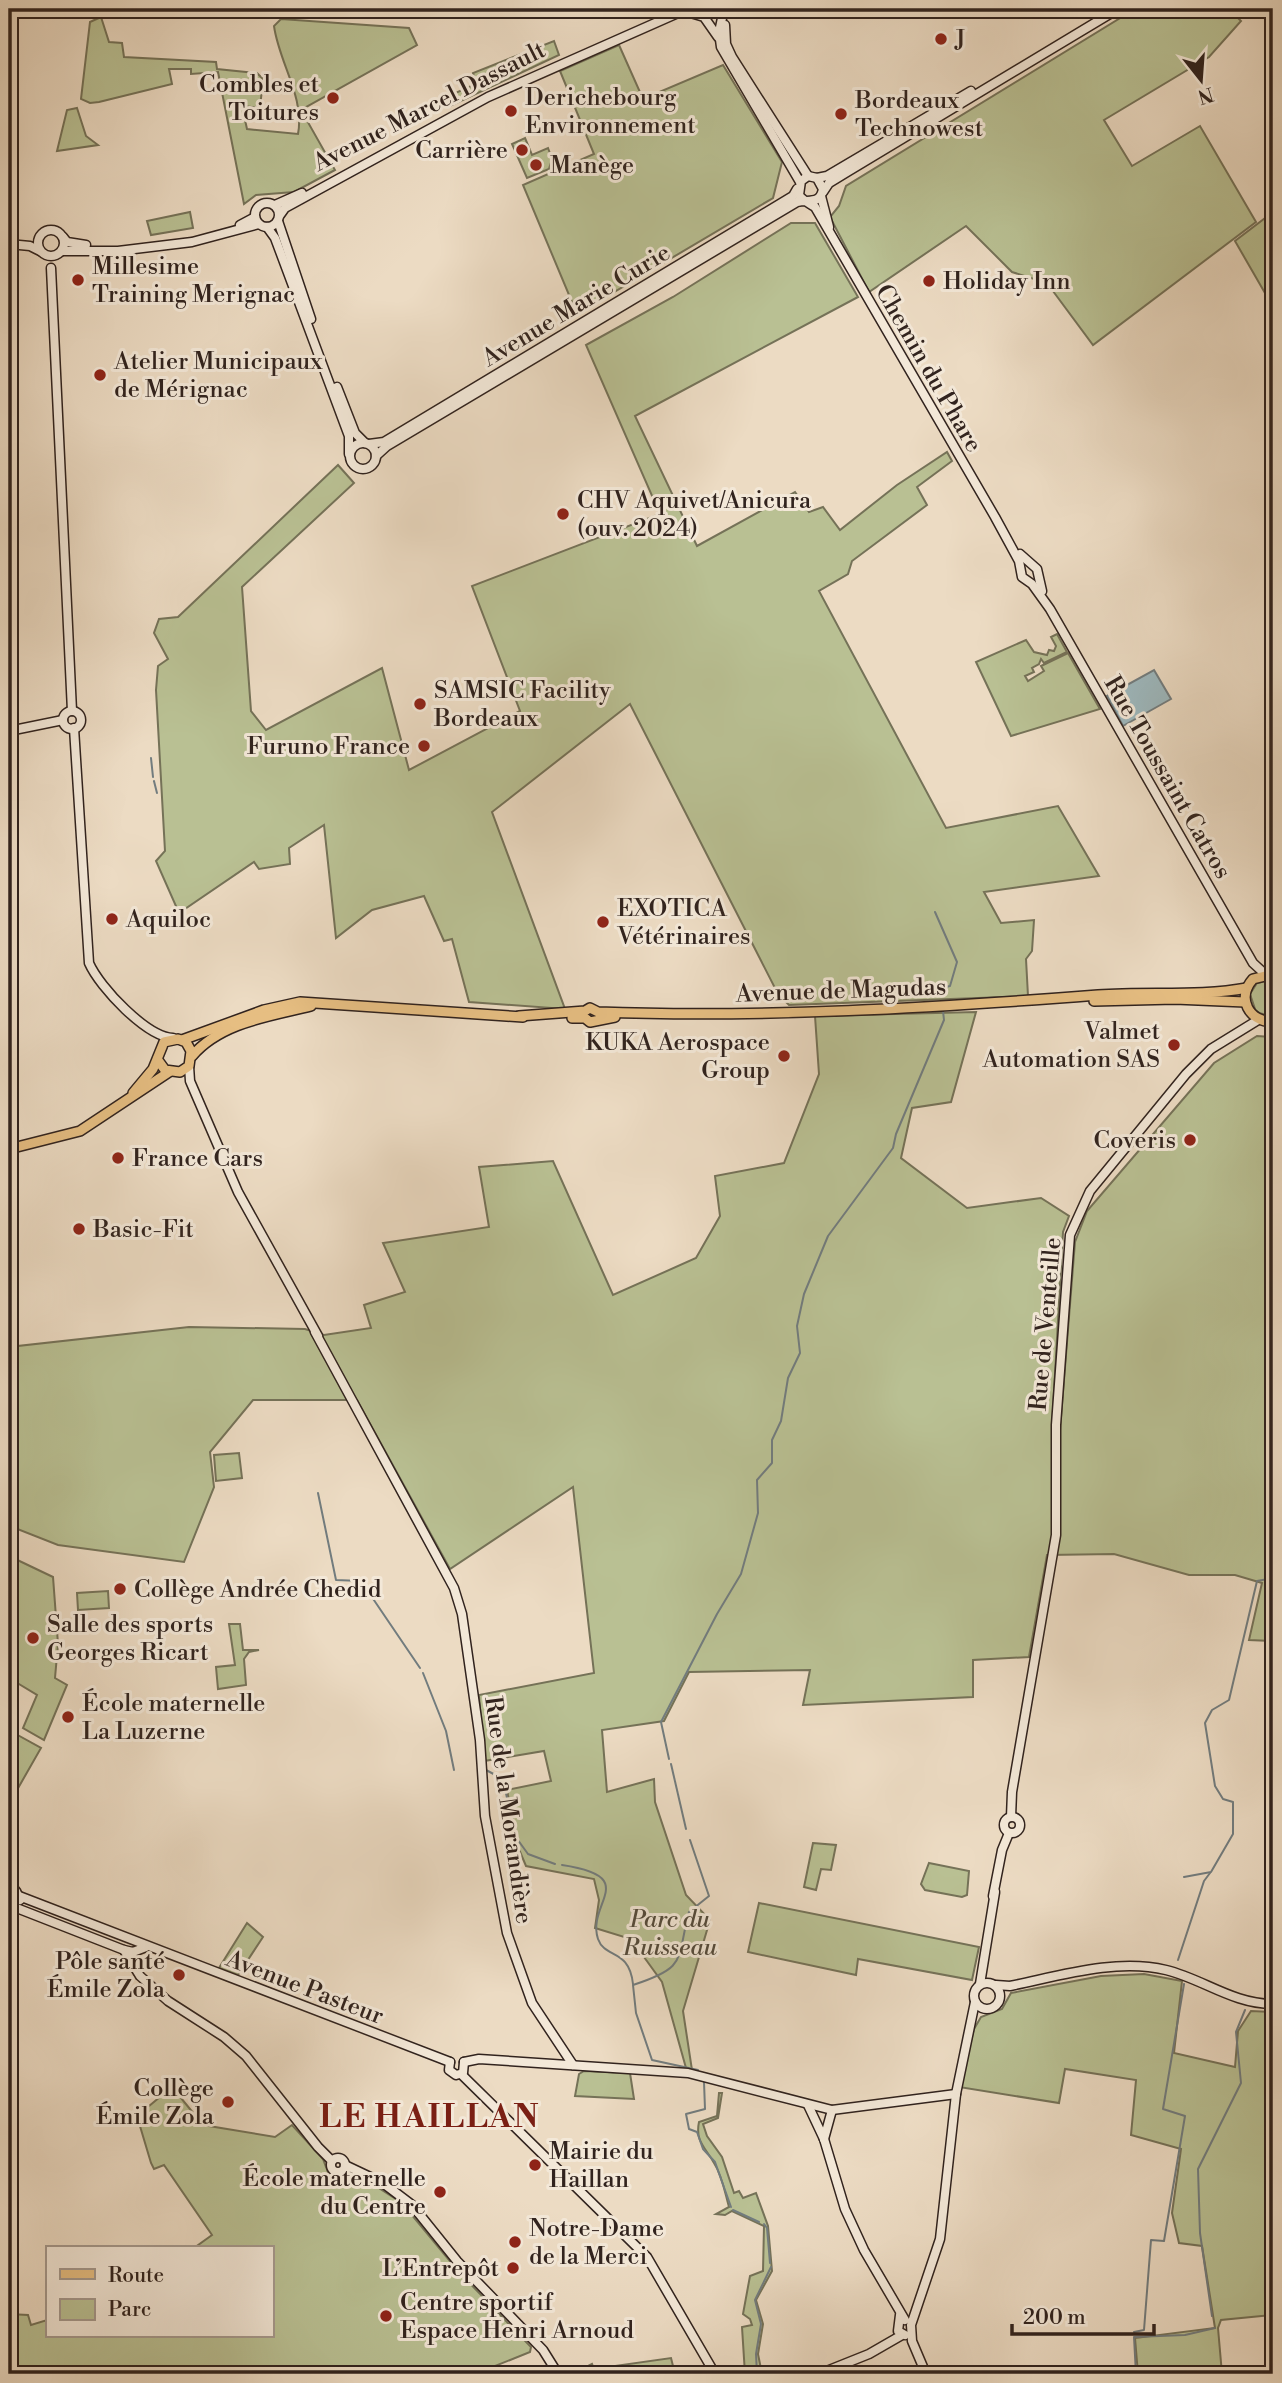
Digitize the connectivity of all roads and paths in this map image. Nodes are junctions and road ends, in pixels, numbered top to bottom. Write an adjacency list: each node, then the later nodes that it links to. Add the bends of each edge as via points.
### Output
1 (726, 9): 5 (street); 6 (street, via 728,50 785,145)
2 (1108, 9): 6 (street, via 833,173)
3 (1118, 9): 8 (street, via 835,179)
4 (683, 10): 5 (street, via 707,19); 10 (street, Avenue Marcel Dassault, via 478,97); 11 (street, Avenue Marcel Dassault, via 488,97 285,208)
5 (719, 40): 7 (street)
6 (813, 177): 7 (street, Avenue Marie Curie); 8 (street, Chemin du Phare)
7 (799, 186): 9 (street, Chemin du Phare); 20 (street, Avenue Marie Curie, via 793,196 578,327 384,442)
8 (822, 194): 9 (street, Avenue Marie Curie); 15 (street, Chemin du Phare)
9 (805, 201): 15 (street, Chemin du Phare, via 815,207); 22 (street, Avenue Marie Curie)
10 (275, 205): 11 (street); 12 (street, Avenue Marcel Dassault, via 262,203 256,209)
11 (279, 218): 12 (street, Avenue Marcel Dassault); 20 (street, via 328,366 355,433)
12 (260, 223): 14 (street, via 118,246 75,244); 18 (street, via 192,242 118,251); 21 (street, via 275,238 349,436)
13 (40, 236): 14 (street, via 52,230); 16 (street); 17 (street)
14 (63, 237): 18 (street)
15 (831, 237): 23 (street, Chemin du Phare)
16 (9, 241): 17 (street)
17 (40, 251): 18 (street, via 50,256)
18 (62, 251)
19 (51, 268): 25 (street)
20 (367, 444): 21 (street, via 353,447); 22 (street)
21 (349, 454): 22 (street, via 352,465 362,470 372,465)
22 (376, 456)
23 (1026, 567): 24 (street, via 1037,569); 24 (street, via 1022,578)
24 (1033, 579): 29 (street, Rue Toussaint Catros)
25 (72, 711): 26 (street); 27 (street, via 80,717)
26 (63, 720): 27 (street, via 66,727); 28 (street)
27 (74, 728): 40 (street, via 89,963 100,983)
28 (9, 731)
29 (1253, 963): 30 (street, Rue Toussaint Catros); 31 (street, Rue Toussaint Catros)
30 (1269, 974): 31 (main road)
31 (1253, 979): 32 (main road)
32 (1247, 988): 33 (main road); 35 (main road, Avenue de Magudas)
33 (1245, 1002): 35 (main road, Avenue de Magudas); 36 (main road)
34 (320, 1003): 35 (main road, Avenue de Magudas, via 519,1016 585,1015 593,1007 598,1015); 41 (main road, via 281,1005); 43 (main road, via 236,1027 214,1038)
35 (1019, 1003)
36 (1249, 1012): 37 (main road); 39 (street)
37 (1258, 1020): 38 (main road); 39 (street, Rue de Venteille)
38 (1273, 1022)
39 (1243, 1030): 57 (street, Rue de Venteille, via 1211,1049 1186,1074 1090,1191 1070,1235 1056,1425 1056,1521 1011,1817 1003,1825 1009,1833 1002,1850)
40 (153, 1033): 41 (street); 42 (street)
41 (178, 1039): 42 (main road, via 164,1042); 43 (main road, via 189,1046)
42 (158, 1055): 44 (main road, via 162,1067); 46 (main road)
43 (191, 1061): 44 (main road); 45 (street, Rue de la Morandière)
44 (172, 1073): 45 (street); 46 (main road)
45 (190, 1081): 68 (street, Rue de la Morandière, via 228,1171 446,1582 463,1627 480,1740 485,1816 507,1934 532,2003)
46 (131, 1096): 47 (main road, via 80,1131)
47 (9, 1149)
48 (9, 1890): 49 (street, Avenue Pasteur)
49 (19, 1896): 50 (street, via 19,1903); 51 (street, Avenue Pasteur)
50 (11, 1907): 52 (street)
51 (125, 1937): 52 (street, via 116,1937); 53 (street, Avenue Pasteur)
52 (115, 1945): 54 (street)
53 (146, 1947): 55 (street); 66 (street, Avenue Pasteur)
54 (124, 1950): 55 (street); 56 (street)
55 (136, 1951): 56 (street)
56 (132, 1965): 75 (street, via 168,2001 246,2056 332,2161 342,2159 412,2205 453,2257 543,2350)
57 (982, 1967): 58 (street); 59 (street)
58 (980, 1984): 59 (street); 62 (street)
59 (993, 1984): 60 (street); 61 (street)
60 (1017, 1984): 61 (street); 63 (street, via 1102,1969 1149,1967 1180,1974 1252,2003)
61 (1001, 1998): 64 (street)
62 (975, 2002): 64 (street); 65 (street)
63 (1273, 2004)
64 (988, 2009): 65 (street)
65 (970, 2027): 70 (street)
66 (450, 2062): 67 (street, via 457,2058); 69 (street, via 450,2073)
67 (464, 2062): 68 (street); 69 (street)
68 (573, 2065): 71 (street, via 687,2073)
69 (461, 2074): 76 (street, via 647,2257)
70 (956, 2094): 72 (street); 74 (street, via 940,2239)
71 (808, 2105): 72 (street); 73 (street)
72 (832, 2110): 73 (street)
73 (824, 2139): 74 (street, via 845,2209)
74 (906, 2326): 77 (street, via 869,2354); 78 (street)
75 (558, 2374)
76 (715, 2374)
77 (819, 2374)
78 (926, 2374)

